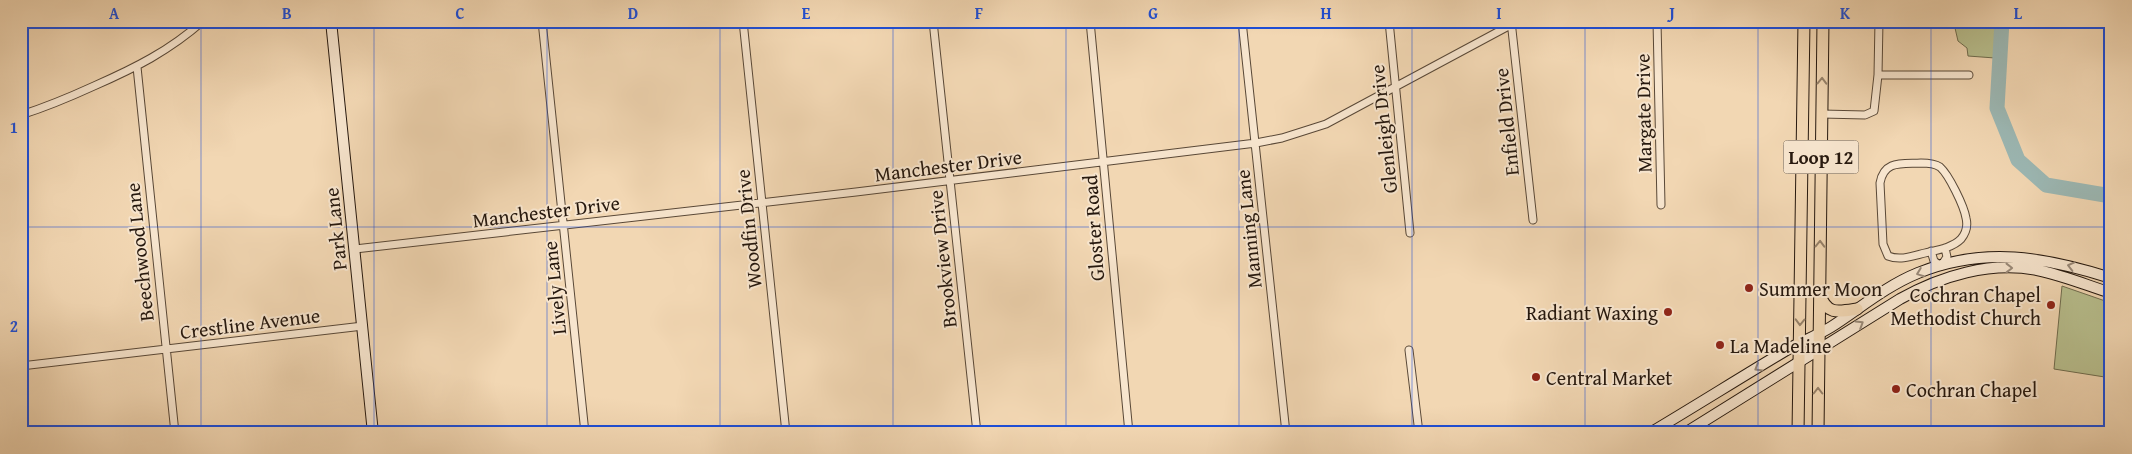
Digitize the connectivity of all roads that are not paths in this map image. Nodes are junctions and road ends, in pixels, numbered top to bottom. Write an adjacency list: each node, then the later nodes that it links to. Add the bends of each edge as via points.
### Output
1 (203, 21): 15 (street, via 162,54)
2 (331, 21): 30 (main road, Park Lane)
3 (542, 21): 27 (street, Lively Lane)
4 (743, 21): 24 (street, Woodfin Drive)
5 (933, 21): 23 (street, Brookview Drive)
6 (1090, 21): 22 (street, Gloster Road)
7 (1242, 21): 21 (street, Manning Lane)
8 (1389, 21): 18 (street, Glenleigh Drive)
9 (1518, 21): 14 (street, Manchester Drive)
10 (1657, 21): 25 (street, Margate Drive)
11 (1804, 21): 40 (main road, Loop 12, one-way to 40)
12 (1823, 21): 19 (main road, Loop 12, one-way to 12)
13 (1879, 21): 16 (street)
14 (1511, 23): 18 (street, Manchester Drive); 26 (street, Enfield Drive)
15 (137, 67): 20 (street, via 48,107); 41 (street, Beechwood Lane)
16 (1878, 75): 17 (street); 19 (street, via 1874,111 1865,115)
17 (1969, 75)
18 (1396, 88): 21 (street, Manchester Drive, via 1326,124); 28 (street, Glenleigh Drive)
19 (1822, 114): 35 (main road, Loop 12, one-way to 19)
20 (21, 115)
21 (1256, 143): 22 (street, Manchester Drive); 54 (street, Manning Lane)
22 (1104, 162): 23 (street, Manchester Drive); 53 (street, Gloster Road)
23 (950, 180): 24 (street, Manchester Drive); 52 (street, Brookview Drive)
24 (762, 202): 27 (street, Manchester Drive); 51 (street, Woodfin Drive)
25 (1661, 205)
26 (1533, 220)
27 (564, 225): 30 (street, Manchester Drive); 50 (street, Lively Lane)
28 (1410, 233)
29 (1945, 248): 31 (street); 31 (street, via 1960,240 1967,229 1966,217 1945,173 1933,164 1890,166 1882,173 1880,183 1885,251 1894,258); 32 (street, via 1947,257)
30 (355, 249): 38 (main road, Park Lane)
31 (1931, 251): 32 (street, via 1934,261)
32 (1941, 266): 33 (main road, one-way to 32, via 2030,258 2007,257); 34 (main road); 37 (main road, one-way to 37, via 1917,273)
33 (2111, 278)
34 (1945, 279): 36 (main road, one-way to 36, via 1978,270 2024,268); 43 (main road, one-way to 34, via 1916,290)
35 (1819, 293): 37 (main road, via 1825,306 1832,310); 39 (main road, Loop 12)
36 (2111, 293)
37 (1857, 309): 39 (main road)
38 (363, 326): 41 (street, Crestline Avenue); 49 (main road, Park Lane)
39 (1818, 333): 40 (main road); 43 (main road, Loop 12)
40 (1800, 343): 44 (main road, Loop 12); 46 (main road, one-way to 46)
41 (166, 349): 45 (street, Crestline Avenue); 48 (street, Beechwood Lane)
42 (1410, 350): 55 (street)
43 (1818, 350): 44 (main road); 58 (main road, Loop 12, one-way to 43)
44 (1799, 361): 47 (main road); 57 (main road, Loop 12)
45 (21, 366)
46 (1678, 416): 47 (main road); 56 (main road)
47 (1686, 432)
48 (175, 433)
49 (373, 433)
50 (585, 433)
51 (786, 433)
52 (978, 433)
53 (1129, 433)
54 (1286, 433)
55 (1419, 433)
56 (1650, 433)
57 (1798, 433)
58 (1818, 433)

